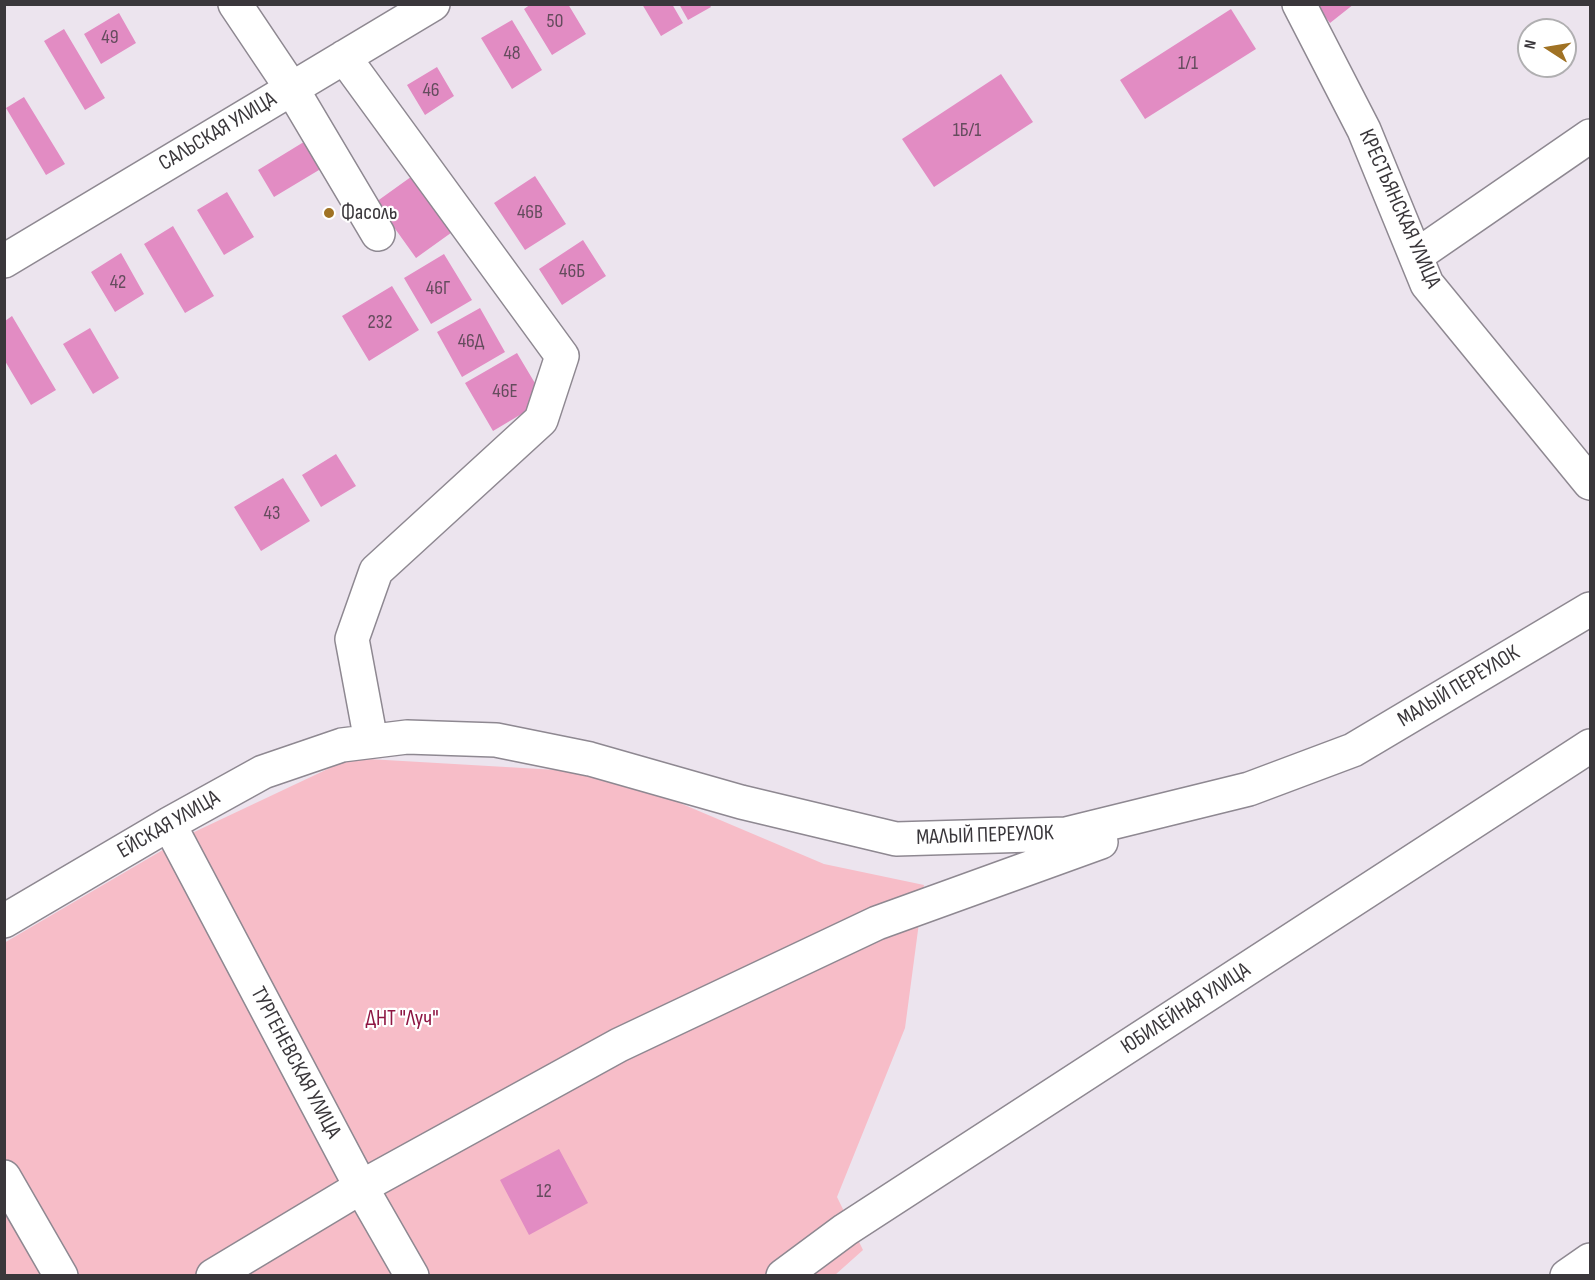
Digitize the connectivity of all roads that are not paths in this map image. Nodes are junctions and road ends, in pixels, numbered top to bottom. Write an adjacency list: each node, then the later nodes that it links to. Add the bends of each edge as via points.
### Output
1 (235, 4): 5 (street)
2 (433, 4): 4 (street, САЛЬСКАЯ УЛИЦА)
3 (1299, 4): 8 (street, КРЕСТЬЯНСКАЯ УЛИЦА, via 1365,130)
4 (344, 57): 5 (street, САЛЬСКАЯ УЛИЦА); 12 (street, via 562,356 541,420 376,572 352,639)
5 (291, 88): 7 (street); 9 (street, САЛЬСКАЯ УЛИЦА)
6 (1590, 136): 8 (street)
7 (378, 234)
8 (1416, 256): 10 (street, КРЕСТЬЯНСКАЯ УЛИЦА, via 1427,284)
9 (4, 261)
10 (1590, 483)
11 (1590, 609): 14 (street, МАЛЫЙ ПЕРЕУЛОК, via 1353,750)
12 (356, 743): 14 (street, МАЛЫЙ ПЕРЕУЛОК, via 407,737 496,740 590,759 741,802 896,839 1066,834); 15 (street, ЕЙСКАЯ УЛИЦА, via 264,772)
13 (1590, 746): 23 (street, ЮБИЛЕЙНАЯ УЛИЦА, via 845,1230)
14 (1249, 789): 18 (street, via 877,923 619,1045)
15 (176, 836): 16 (street, ЕЙСКАЯ УЛИЦА); 18 (street, ТУРГЕНЕВСКАЯ УЛИЦА)
16 (4, 921)
17 (4, 1176): 20 (street)
18 (361, 1188): 21 (street); 22 (street, ТУРГЕНЕВСКАЯ УЛИЦА)
19 (1590, 1260): 24 (street)
20 (61, 1275)
21 (213, 1275)
22 (412, 1275)
23 (783, 1275)
24 (1567, 1275)

